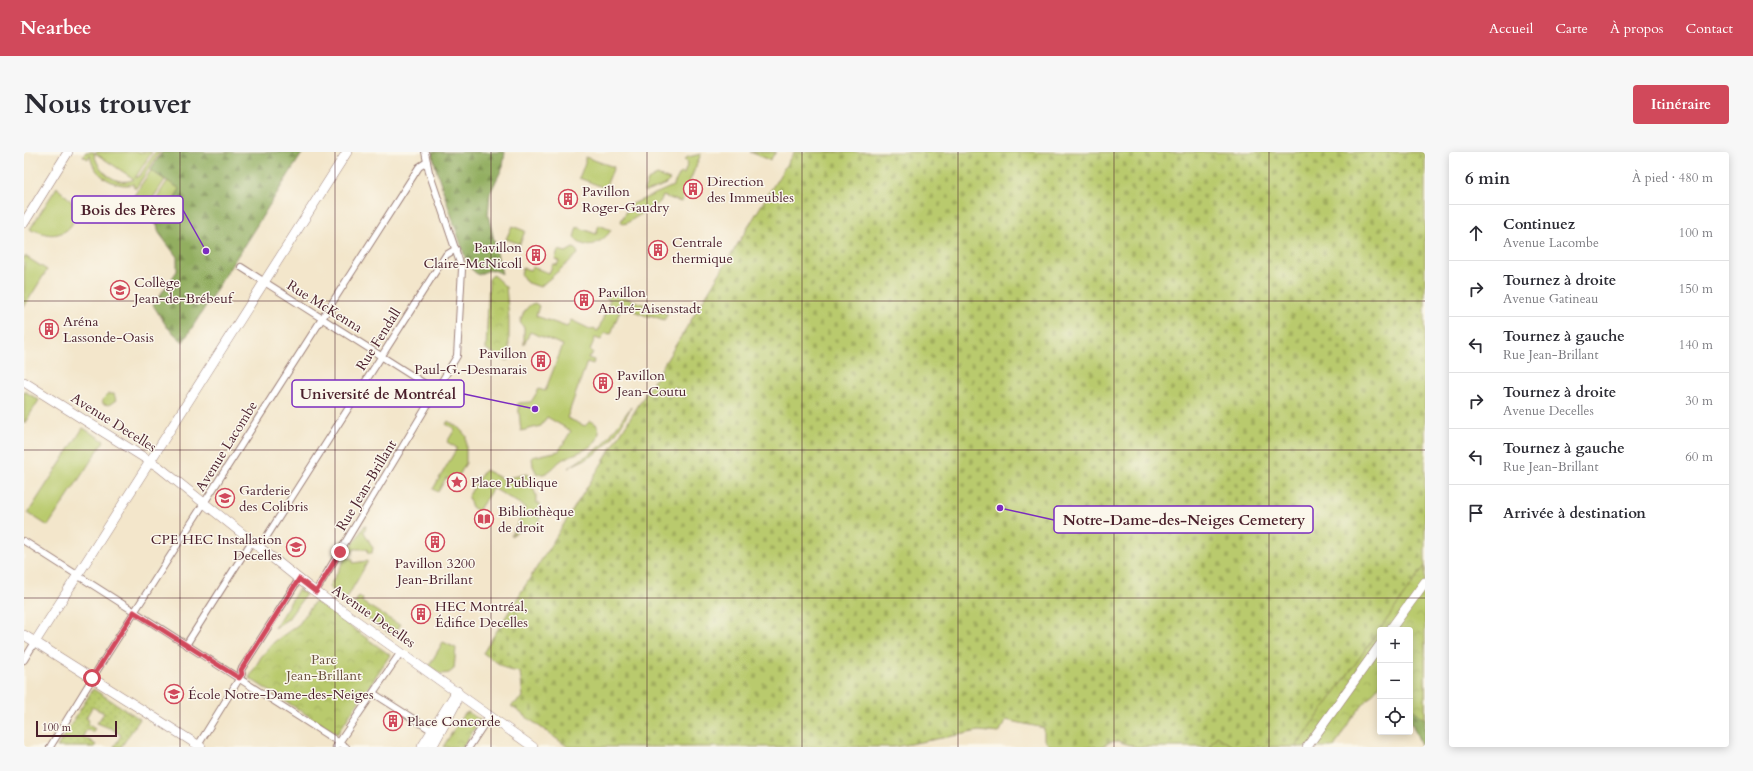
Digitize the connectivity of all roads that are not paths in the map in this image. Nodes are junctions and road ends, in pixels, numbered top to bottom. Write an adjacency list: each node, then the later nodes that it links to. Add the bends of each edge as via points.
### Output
1 (68, 152): 5 (street)
2 (347, 152): 8 (street)
3 (425, 152): 4 (street, Rue Jean-Brillant)
4 (427, 162): 6 (street, Rue Jean-Brillant); 9 (street, Avenue Lacombe, via 419,167)
5 (24, 223)
6 (456, 249): 10 (street, Rue Fendall, via 446,255); 12 (street, Rue Jean-Brillant, via 462,273 458,350 454,362)
7 (241, 268): 8 (street, Rue McKenna)
8 (265, 282): 9 (street, Rue McKenna); 13 (street)
9 (322, 319): 10 (street, Rue McKenna); 14 (street, Avenue Lacombe)
10 (382, 357): 12 (street, Rue McKenna); 17 (street, Rue Fendall)
11 (24, 382): 13 (street, Avenue Decelles)
12 (436, 391): 21 (street, Rue Jean-Brillant)
13 (150, 462): 14 (street, Avenue Decelles); 18 (street)
14 (204, 503): 15 (street, Avenue Decelles); 22 (street, Avenue Lacombe)
15 (252, 540): 17 (street, Avenue Decelles); 26 (street)
16 (24, 541): 18 (street)
17 (260, 547): 19 (street, Avenue Decelles)
18 (78, 576): 22 (street); 25 (street)
19 (299, 579): 21 (street, Avenue Decelles); 31 (street, via 241,670)
20 (1425, 582): 23 (street)
21 (316, 592): 28 (street, Avenue Decelles)
22 (134, 612): 26 (street); 30 (street, Avenue Lacombe)
23 (1392, 627)
24 (24, 635): 25 (street)
25 (35, 642): 29 (street); 30 (street)
26 (186, 645): 31 (street)
27 (1377, 649): 44 (street)
28 (401, 652): 32 (street, Avenue Decelles); 33 (street)
29 (24, 660)
30 (92, 678): 37 (street); 38 (street, Avenue Lacombe)
31 (239, 678): 36 (street); 37 (street)
32 (457, 691): 34 (street, Avenue Decelles); 35 (street)
33 (373, 693): 35 (street); 36 (street)
34 (490, 715): 42 (street); 43 (street, Avenue Decelles)
35 (435, 733): 40 (street); 41 (street)
36 (338, 745): 39 (street)
37 (199, 746)
38 (50, 747)
39 (346, 747)
40 (422, 747)
41 (432, 747)
42 (469, 747)
43 (533, 747)
44 (1307, 747)

